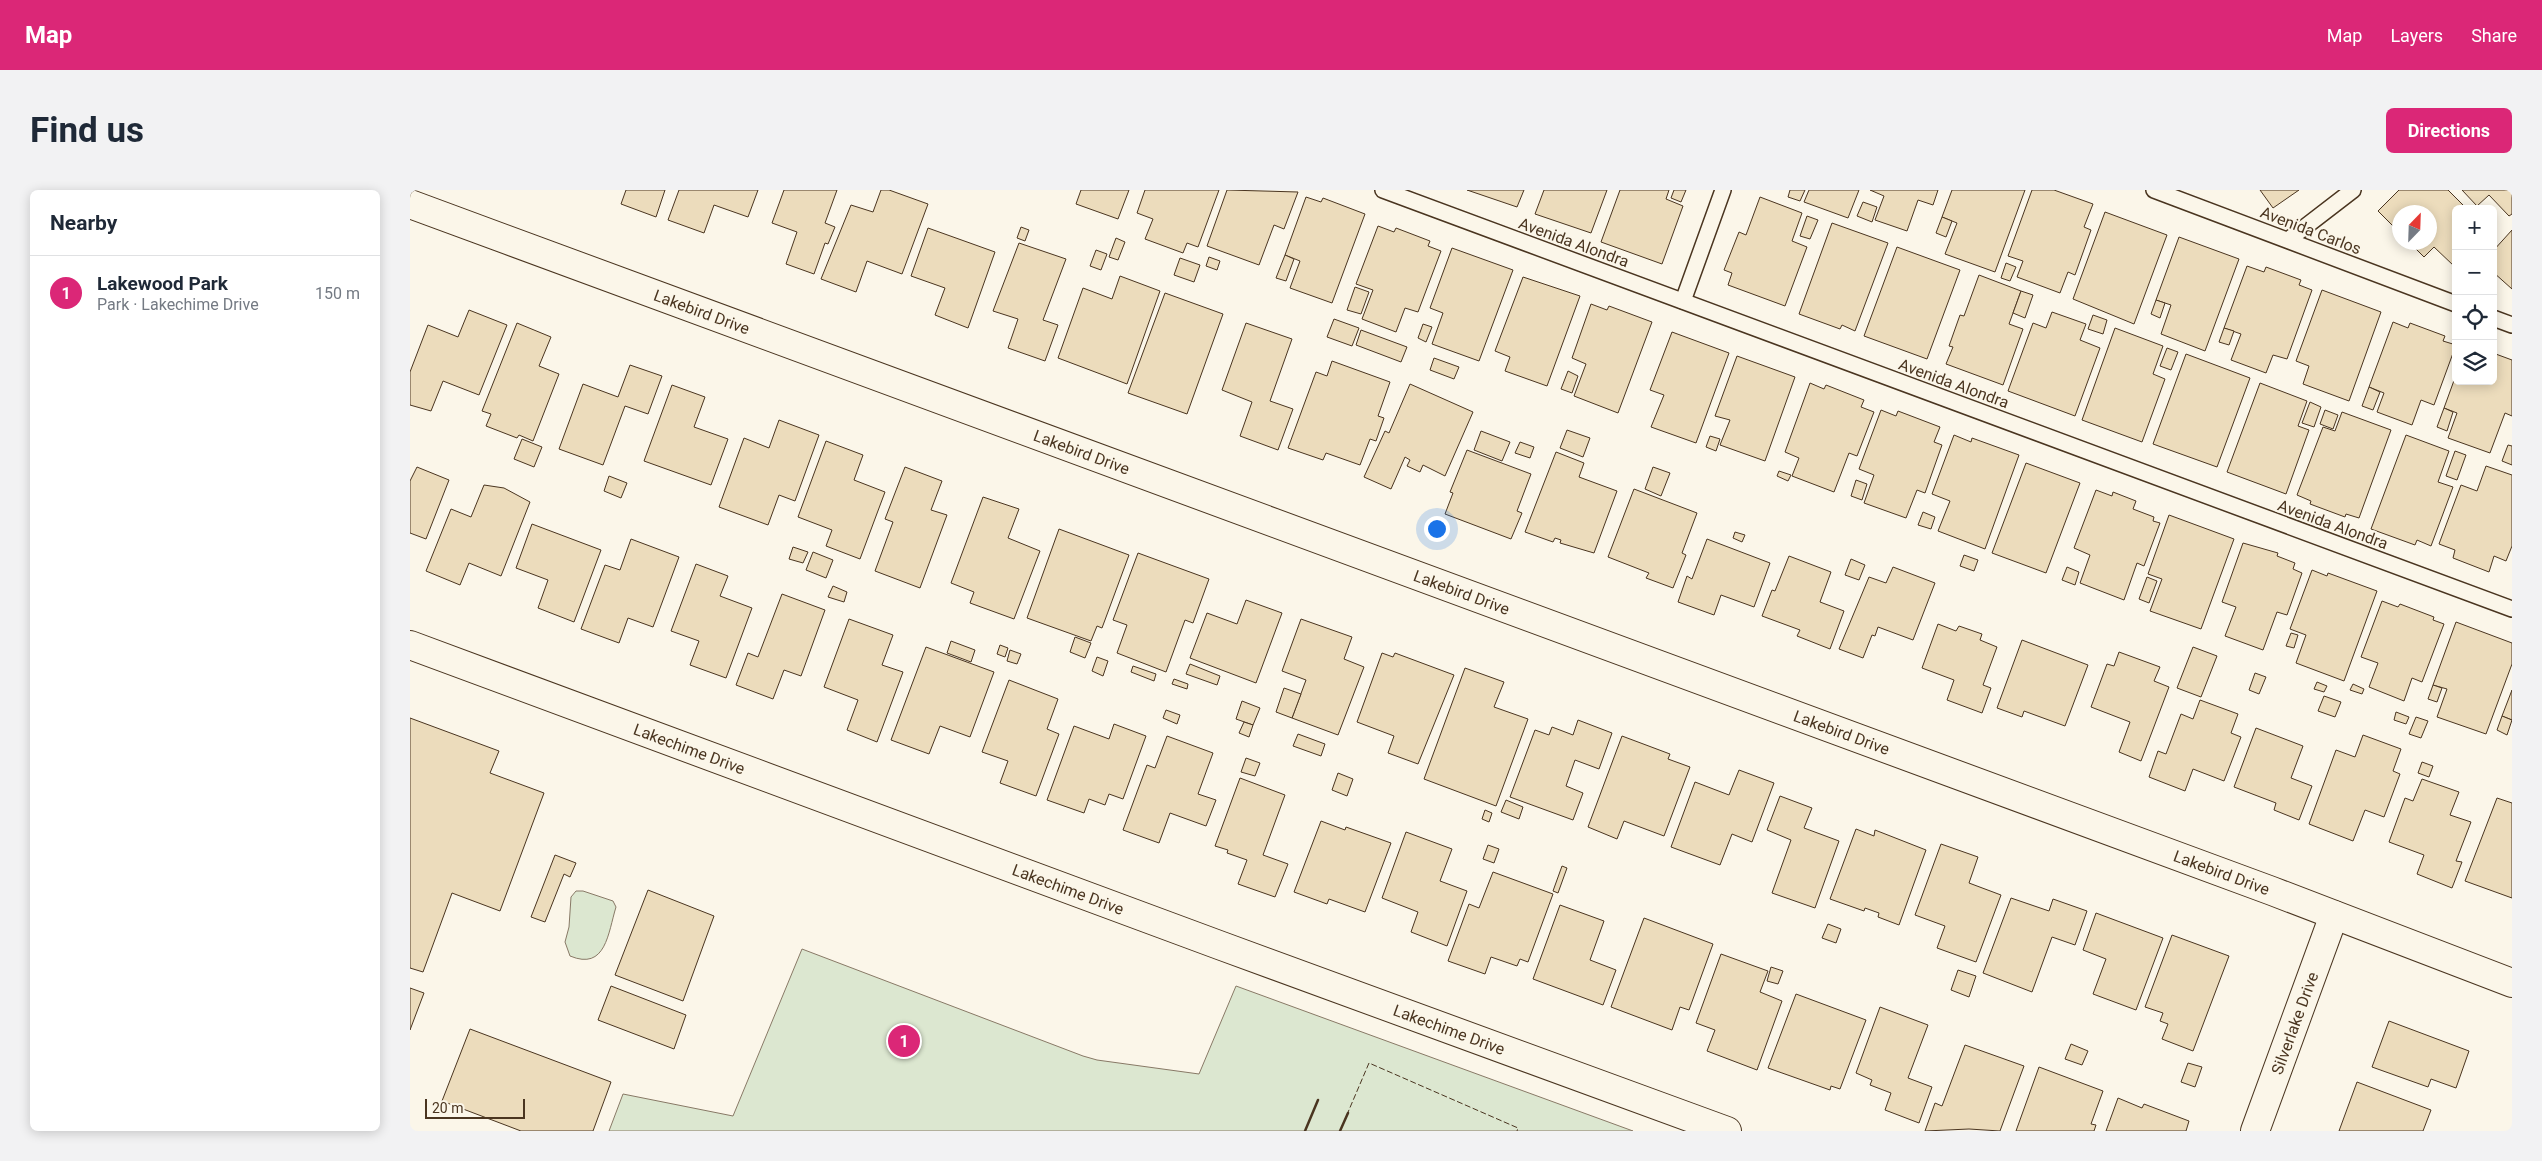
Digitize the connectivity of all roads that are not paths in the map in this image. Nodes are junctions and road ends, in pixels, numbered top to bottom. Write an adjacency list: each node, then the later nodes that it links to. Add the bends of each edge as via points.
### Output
1 (1383, 190): 7 (lane, Avenida Alondra)
2 (1723, 190): 7 (lane)
3 (2154, 190): 6 (lane, Avenida Carlos)
4 (2353, 190): 6 (lane)
5 (410, 204): 13 (street, Lakebird Drive)
6 (2288, 240): 8 (lane, Avenida Carlos)
7 (1683, 301): 11 (lane, Avenida Alondra)
8 (2452, 302)
9 (2497, 319): 10 (lane)
10 (2512, 325)
11 (2512, 608)
12 (410, 645): 15 (street, Lakechime Drive)
13 (2334, 915): 14 (street, Lakebird Drive); 16 (street, Silverlake Drive)
14 (2512, 983)
15 (1727, 1131)
16 (2255, 1131)

